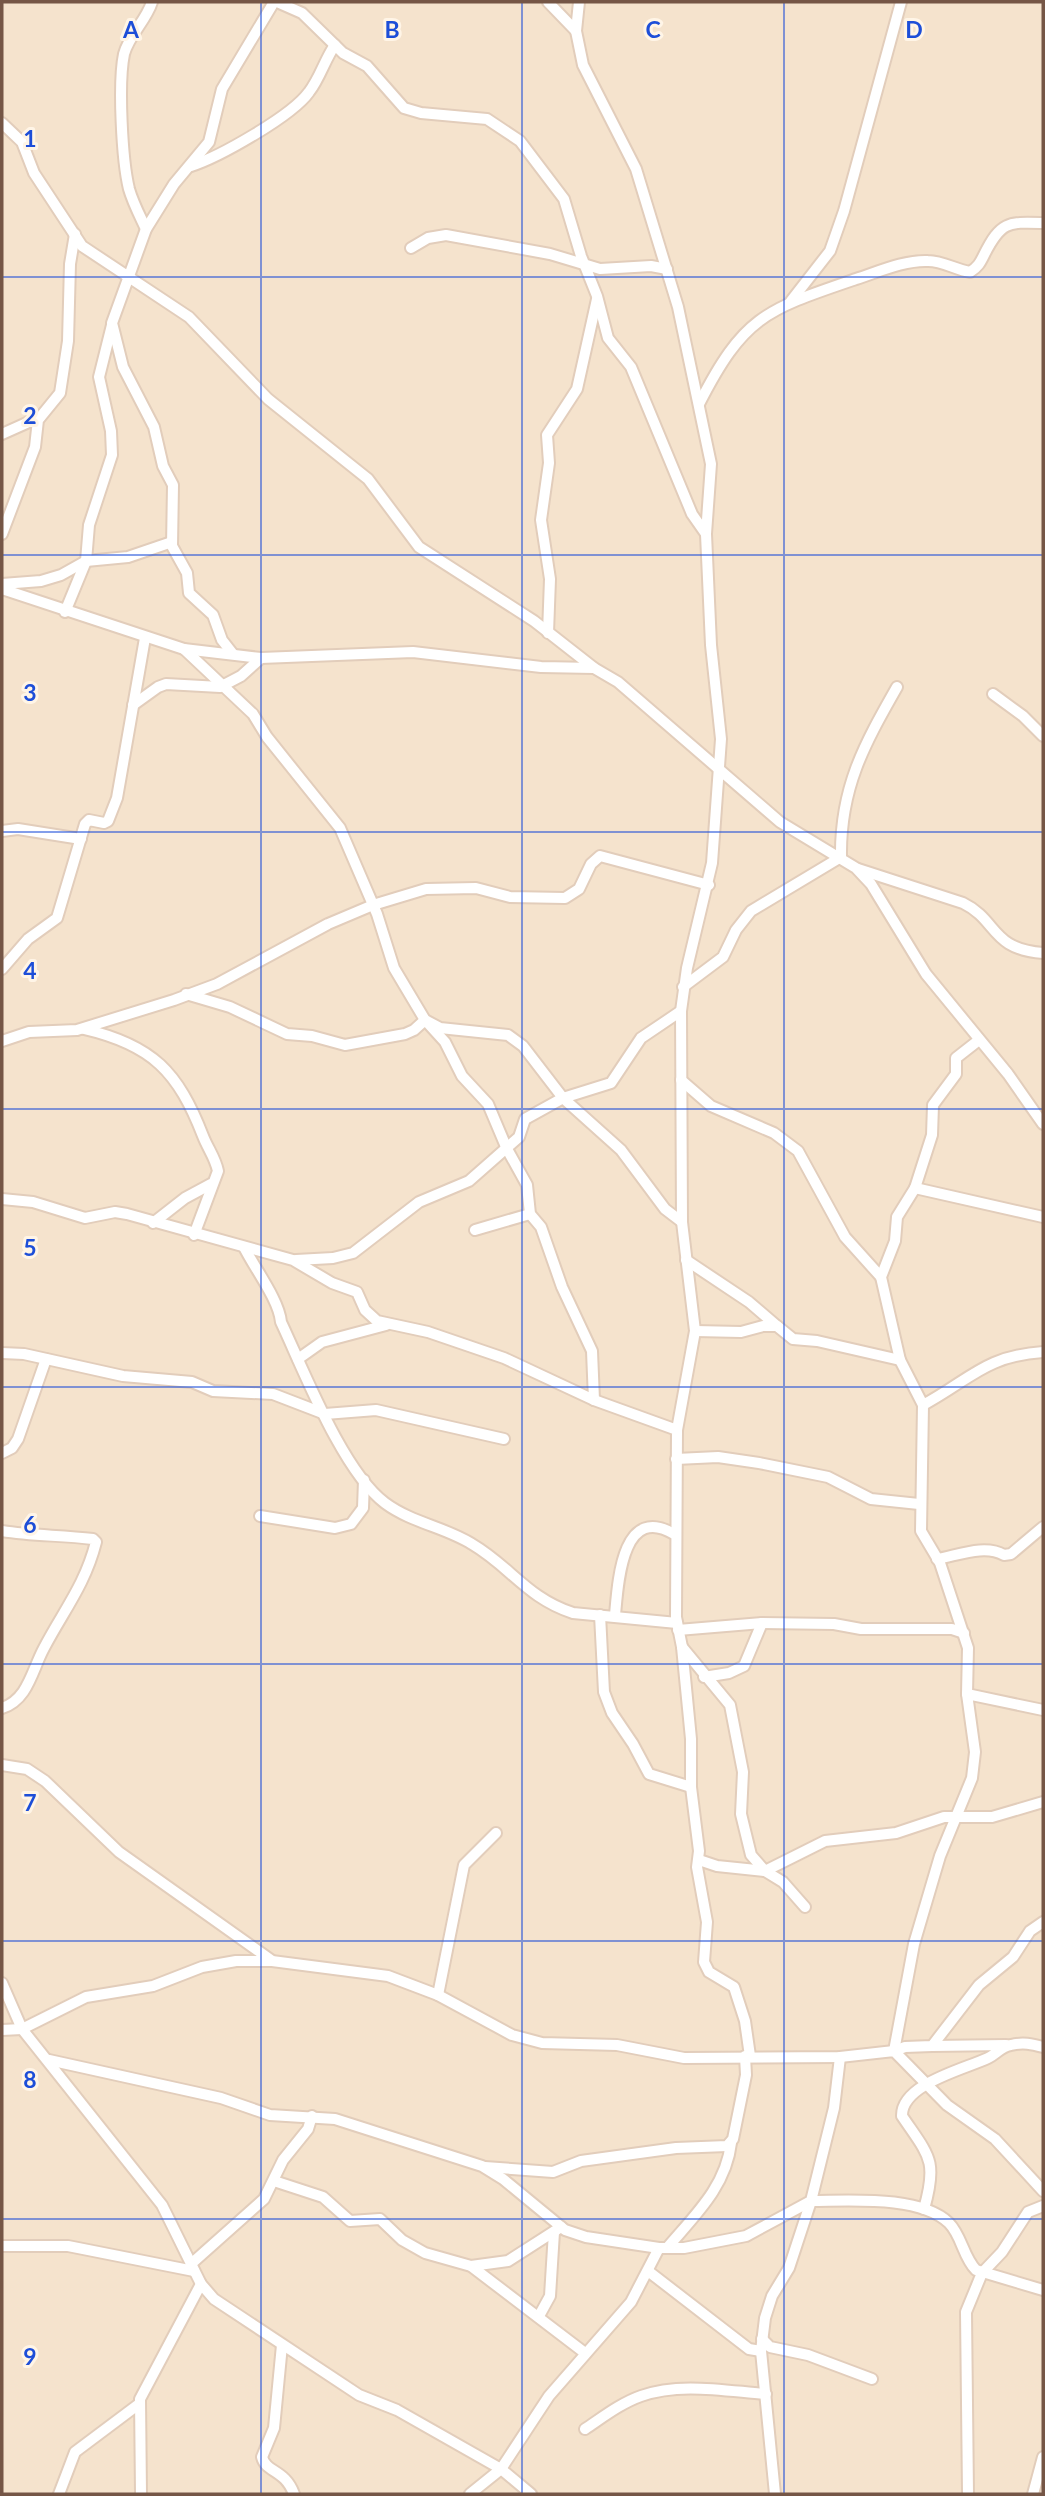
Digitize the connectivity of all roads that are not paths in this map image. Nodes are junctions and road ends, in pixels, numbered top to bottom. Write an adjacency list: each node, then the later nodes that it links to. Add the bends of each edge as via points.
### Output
1 (152, 2): 11 (street, via 124,55 122,84 128,181)
2 (276, 2): 7 (street, via 303,13); 9 (street, via 222,89 209,142)
3 (548, 2): 6 (street)
4 (579, 2): 6 (street)
5 (901, 2): 18 (street, via 830,251)
6 (576, 31): 15 (street, via 583,65 636,169)
7 (335, 45): 9 (street, via 300,102 222,155); 14 (street, via 368,66 404,108 487,119 520,141 564,199)
8 (2, 123): 12 (street, via 22,142 34,173)
9 (191, 166): 11 (street)
10 (1043, 223): 18 (street, via 1013,222 1002,227 978,267 970,272 933,261 909,263)
11 (146, 229): 16 (street)
12 (75, 234): 16 (street, via 92,254); 21 (street, via 62,383 57,400)
13 (411, 248): 14 (street, via 446,235 550,254)
14 (585, 266): 15 (street); 17 (street)
15 (667, 269): 20 (street)
16 (129, 279): 19 (street); 29 (street, via 189,317 268,400 358,470 419,547)
17 (597, 296): 24 (street, via 608,338 631,367 692,514); 29 (street, via 577,388 547,435 549,463 541,520 550,579)
18 (791, 301): 20 (street, via 766,313 730,348)
19 (112, 323): 25 (street, via 123,367 154,427 163,466 173,485); 26 (street, via 99,377 112,455 93,509)
20 (699, 404): 24 (street, via 711,464)
21 (40, 417): 22 (street); 23 (street, via 35,447)
22 (2, 434)
23 (2, 534)
24 (706, 534): 40 (street, via 721,738)
25 (172, 542): 26 (street, via 128,558); 32 (street, via 187,573 189,593 213,615)
26 (86, 561): 27 (street, via 41,582); 28 (street)
27 (2, 587): 28 (street)
28 (65, 612): 30 (street)
29 (548, 634): 34 (street)
30 (145, 638): 31 (street); 38 (street)
31 (184, 649): 32 (street); 35 (street)
32 (233, 654): 33 (street)
33 (261, 658): 34 (street, via 413,652 541,667); 35 (street)
34 (594, 668): 40 (street, via 618,682)
35 (220, 687): 38 (street, via 166,684); 46 (street, via 253,714 340,828)
36 (897, 687): 43 (street, via 851,774 840,827)
37 (993, 694): 39 (street)
38 (134, 705): 42 (street, via 117,798 108,821 89,820)
39 (1043, 736)
40 (719, 771): 43 (street, via 780,822); 45 (street)
41 (2, 831): 42 (street, via 18,829)
42 (81, 839): 48 (street, via 57,918 29,939)
43 (841, 857): 44 (street); 49 (street, via 751,911 723,957)
44 (856, 868): 47 (street, via 962,903 1013,946); 54 (street, via 926,974)
45 (709, 886): 46 (street, via 600,856 579,889 565,898 510,897 477,888 449,887); 49 (street)
46 (373, 905): 50 (street, via 309,933 217,984); 52 (street, via 394,968)
47 (1043, 953)
48 (2, 969)
49 (683, 987): 51 (street)
50 (186, 994): 52 (street, via 230,1007 287,1034 345,1045 405,1034); 53 (street)
51 (681, 1011): 56 (street); 57 (street, via 641,1038 611,1083)
52 (425, 1020): 57 (street, via 440,1028 508,1035 523,1045); 60 (street, via 445,1042 462,1076 488,1104)
53 (81, 1029): 55 (street, via 29,1032); 61 (street, via 108,1035 160,1062 181,1087 217,1165)
54 (979, 1040): 58 (street); 62 (street, via 956,1058 956,1074 933,1105 932,1135)
55 (2, 1041)
56 (681, 1080): 66 (street); 73 (street, via 711,1106 774,1133 798,1151 845,1237)
57 (563, 1098): 60 (street, via 526,1119 519,1137); 66 (street, via 621,1150 665,1209)
58 (1040, 1114): 59 (street)
59 (1043, 1124)
60 (507, 1149): 64 (street, via 527,1185); 71 (street, via 469,1181 419,1202 353,1253)
61 (211, 1184): 67 (street); 69 (street)
62 (915, 1188): 65 (street); 73 (street, via 897,1217 895,1241)
63 (2, 1199): 67 (street, via 33,1202 85,1218 115,1212)
64 (530, 1214): 68 (street); 82 (street, via 544,1233 562,1287 592,1351)
65 (1043, 1217)
66 (682, 1222): 72 (street)
67 (153, 1223): 69 (street)
68 (475, 1230)
69 (194, 1235): 70 (street)
70 (244, 1247): 71 (street); 80 (street, via 279,1305 281,1322)
71 (293, 1260): 74 (street, via 357,1292 367,1313)
72 (686, 1260): 75 (street); 76 (street)
73 (880, 1277): 81 (street)
74 (389, 1325): 80 (street, via 322,1342); 82 (street, via 428,1332 504,1358)
75 (777, 1326): 76 (street, via 741,1332); 81 (street, via 793,1339)
76 (695, 1331): 85 (street)
77 (1043, 1352): 83 (street, via 1012,1354 988,1363)
78 (2, 1353): 79 (street)
79 (46, 1359): 84 (street, via 123,1376 192,1382 213,1391 281,1395); 87 (street, via 19,1439)
80 (298, 1359): 84 (street)
81 (900, 1360): 83 (street)
82 (594, 1400): 85 (street)
83 (923, 1405): 90 (street)
84 (326, 1414): 86 (street, via 376,1410); 89 (street)
85 (677, 1430): 88 (street)
86 (504, 1439)
87 (2, 1453)
88 (676, 1460): 90 (street, via 718,1457 759,1463 828,1478 872,1499); 94 (street)
89 (364, 1480): 91 (street, via 363,1508 351,1524 335,1528); 96 (street, via 398,1511 480,1549 540,1599 573,1613)
90 (919, 1504): 95 (street, via 923,1538)
91 (260, 1516)
92 (1043, 1527): 95 (street, via 1011,1554 994,1549)
93 (2, 1531): 104 (street, via 96,1542 80,1589 27,1686 13,1704)
94 (674, 1534): 97 (street, via 660,1525 633,1536 619,1574); 99 (street)
95 (937, 1559): 100 (street)
96 (600, 1615): 97 (street); 107 (street, via 604,1692 612,1713 649,1774)
97 (615, 1615): 99 (street)
98 (762, 1623): 99 (street); 100 (street); 102 (street, via 744,1666)
99 (678, 1627): 101 (street)
100 (964, 1633): 103 (street)
101 (682, 1647): 102 (street); 107 (street)
102 (704, 1677): 112 (street, via 730,1705 743,1772 743,1828 751,1855)
103 (967, 1694): 105 (street); 109 (street, via 975,1752 972,1778)
104 (2, 1708)
105 (1043, 1710)
106 (2, 1765): 115 (street, via 27,1769 45,1781 119,1852)
107 (691, 1787): 111 (street)
108 (1043, 1802): 109 (street, via 992,1817)
109 (956, 1817): 112 (street, via 944,1816 897,1833 825,1840); 123 (street, via 914,1944)
110 (496, 1833): 117 (street, via 464,1865)
111 (699, 1860): 112 (street); 124 (street, via 706,1922 704,1962 709,1972 734,1987 745,2021)
112 (765, 1871): 113 (street, via 783,1882)
113 (805, 1907)
114 (1043, 1922): 121 (street, via 1030,1931 1013,1957 979,1985)
115 (272, 1961): 117 (street, via 382,1975); 118 (street, via 222,1963 153,1986 86,1997)
116 (2, 1983): 118 (street)
117 (438, 1995): 124 (street, via 526,2040 617,2045 671,2057)
118 (22, 2029): 119 (street); 126 (street)
119 (4, 2032)
120 (1007, 2045): 121 (street); 122 (street); 127 (street)
121 (932, 2046): 123 (street)
122 (1043, 2047)
123 (894, 2052): 125 (street); 127 (street)
124 (748, 2056): 125 (street); 129 (street)
125 (840, 2057): 133 (street, via 834,2108)
126 (49, 2060): 128 (street, via 220,2098 270,2115); 140 (street, via 92,2121 153,2192)
127 (928, 2085): 132 (street, via 995,2138); 135 (street, via 915,2092 902,2112 932,2169)
128 (312, 2116): 130 (street, via 335,2119); 131 (street)
129 (731, 2143): 130 (street, via 581,2161 553,2172); 138 (street, via 710,2200)
130 (482, 2166): 136 (street, via 503,2179)
131 (274, 2181): 139 (street, via 323,2197 350,2221 380,2219 425,2253); 140 (street, via 264,2199)
132 (1043, 2191)
133 (811, 2201): 135 (street, via 865,2201); 138 (street, via 746,2236); 147 (street, via 789,2268 767,2307)
134 (1043, 2206): 142 (street, via 1028,2212)
135 (924, 2209): 142 (street, via 948,2222 968,2261)
136 (557, 2229): 138 (street); 139 (street, via 508,2261); 145 (street, via 550,2296)
137 (2, 2246): 140 (street, via 68,2246)
138 (663, 2248): 141 (street)
139 (471, 2266): 145 (street)
140 (193, 2268): 143 (street)
141 (648, 2271): 147 (street, via 749,2349); 148 (street, via 631,2302)
142 (982, 2273): 144 (street); 164 (street, via 965,2321)
143 (201, 2284): 146 (street, via 214,2299); 151 (street)
144 (1043, 2290)
145 (539, 2316): 148 (street)
146 (282, 2345): 154 (street, via 359,2395 397,2410); 160 (street, via 274,2428 262,2457 268,2468 286,2477)
147 (762, 2345): 149 (street, via 801,2353); 150 (street)
148 (585, 2353): 154 (street, via 532,2418)
149 (872, 2379)
150 (765, 2394): 152 (street, via 656,2392 628,2402); 163 (street)
151 (139, 2404): 155 (street); 157 (street, via 75,2452)
152 (585, 2429)
153 (1043, 2457): 156 (street)
154 (501, 2469): 161 (street); 162 (street)
155 (141, 2482): 158 (street); 159 (street)
156 (1037, 2492)
157 (59, 2494)
158 (129, 2494)
159 (141, 2494)
160 (295, 2494)
161 (470, 2494)
162 (531, 2494)
163 (775, 2494)
164 (968, 2494)

